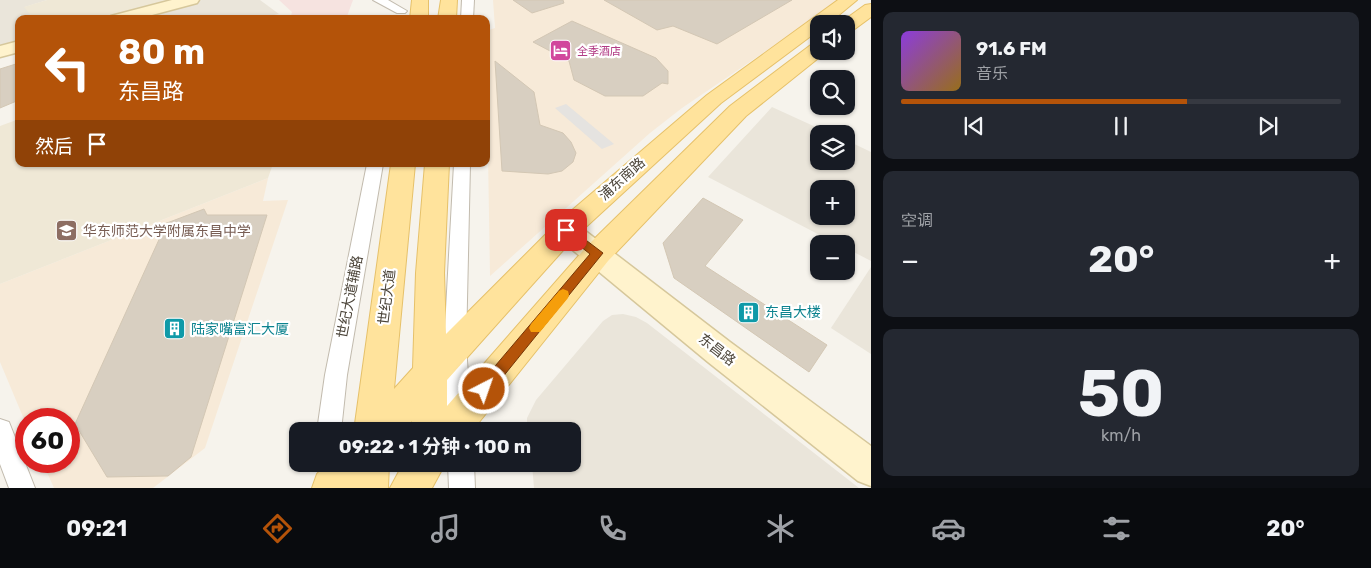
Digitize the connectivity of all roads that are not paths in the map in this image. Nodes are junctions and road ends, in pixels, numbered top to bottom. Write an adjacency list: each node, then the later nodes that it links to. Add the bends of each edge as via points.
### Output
1 (191, 0): 9 (street)
2 (379, 0): 8 (street)
3 (420, 0): 8 (street); 10 (main road)
4 (449, 0): 11 (main road)
5 (468, 0): 12 (street)
6 (849, 0): 21 (main road, 浦东南路, via 714,100)
7 (871, 9): 13 (main road)
8 (401, 10)
9 (133, 15)
10 (418, 15)
11 (447, 15)
12 (467, 15)
13 (855, 21)
14 (15, 47): 15 (street)
15 (0, 52)
16 (810, 55): 22 (main road, via 738,111)
17 (374, 167): 25 (street, 世纪大道辅路)
18 (403, 167): 26 (main road, 世纪大道)
19 (437, 167): 24 (main road, via 430,273)
20 (462, 167): 23 (street)
21 (566, 230): 22 (street, 东昌路); 23 (main road, 浦东南路)
22 (598, 253): 30 (main road); 32 (street, 东昌路, via 719,352)
23 (455, 346): 24 (main road, 浦东南路); 29 (street)
24 (429, 376): 27 (main road, 浦东南路); 28 (main road)
25 (330, 422)
26 (373, 422)
27 (388, 422)
28 (447, 422)
29 (449, 422)
30 (454, 422)
31 (0, 430): 40 (street)
32 (871, 468)
33 (327, 472): 41 (street)
34 (345, 472): 42 (main road)
35 (361, 472): 43 (street)
36 (369, 472): 44 (main road)
37 (420, 472): 45 (main road)
38 (431, 472): 46 (main road)
39 (461, 472): 47 (street)
40 (22, 488)
41 (326, 488)
42 (332, 488)
43 (356, 488)
44 (368, 488)
45 (409, 488)
46 (430, 488)
47 (462, 488)

